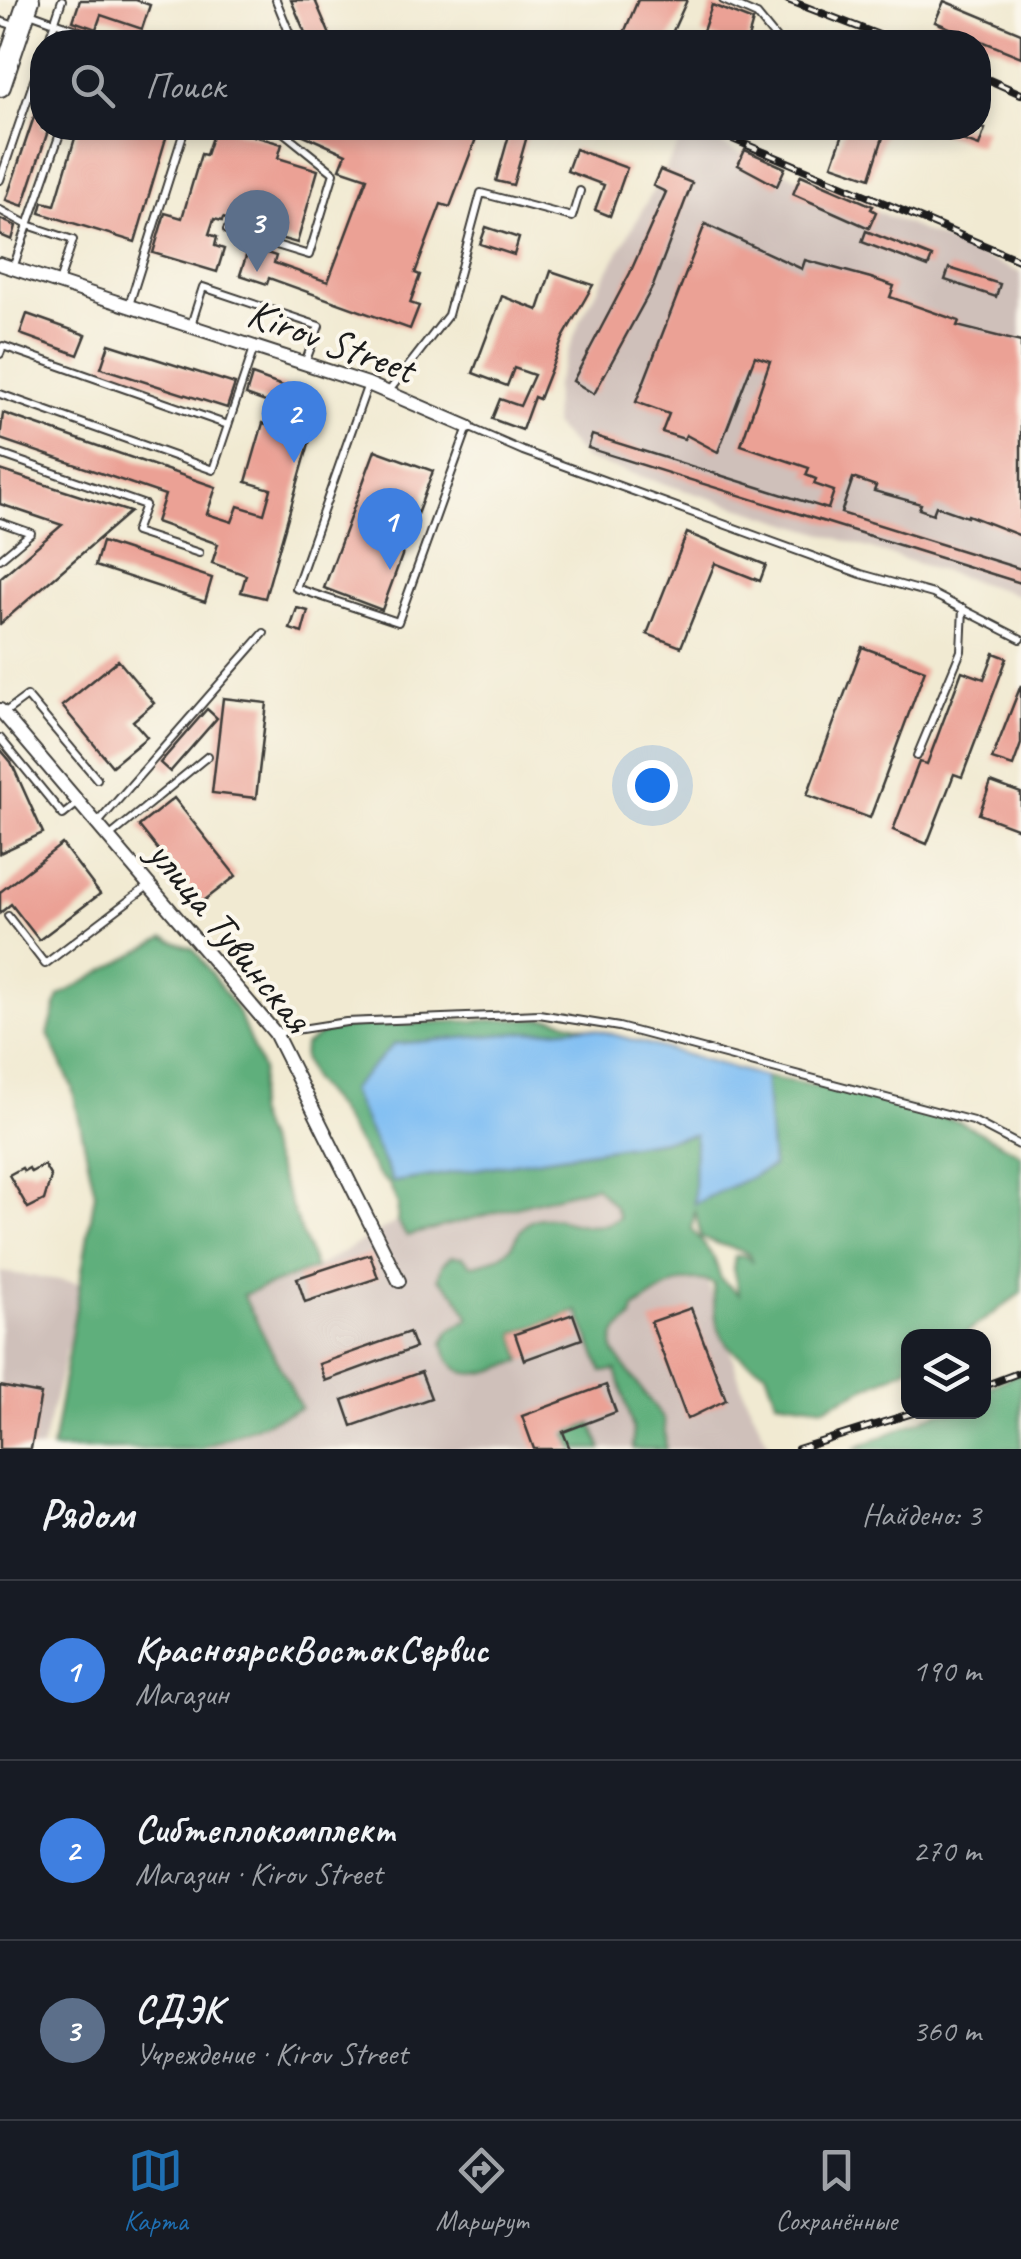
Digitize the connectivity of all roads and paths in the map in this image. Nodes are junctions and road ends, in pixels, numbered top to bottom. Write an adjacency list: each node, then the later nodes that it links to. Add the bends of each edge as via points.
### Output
1 (62, 0): 6 (lane)
2 (276, 0): 9 (lane)
3 (723, 0): 10 (lane, via 757,15)
4 (25, 13): 5 (lane); 6 (lane); 11 (main road)
5 (0, 21)
6 (54, 22): 7 (lane); 8 (lane)
7 (52, 30)
8 (72, 30)
9 (288, 30)
10 (769, 30)
11 (0, 86)
12 (30, 92): 16 (lane)
13 (58, 140): 19 (lane)
14 (180, 140): 23 (lane)
15 (293, 140): 20 (lane, via 334,174 309,255)
16 (0, 180)
17 (580, 191): 29 (lane, via 572,217 480,193 448,315)
18 (0, 210): 19 (lane)
19 (28, 225): 21 (lane); 22 (lane, via 74,240)
20 (227, 230)
21 (6, 266): 22 (street, Kirov Street)
22 (59, 284): 23 (street, Kirov Street)
23 (129, 306): 24 (street, Kirov Street)
24 (191, 326): 25 (street, Kirov Street); 27 (lane, via 203,287 318,326)
25 (254, 346): 27 (street, Kirov Street); 31 (lane)
26 (0, 354): 31 (lane, via 3,346)
27 (306, 363): 28 (street, Kirov Street)
28 (368, 384): 29 (street, Kirov Street); 32 (lane, via 296,588 398,622)
29 (388, 392): 32 (street, Kirov Street)
30 (0, 394): 31 (lane, via 213,470)
31 (228, 425)
32 (468, 427): 37 (lane)
33 (0, 454): 35 (lane, via 144,505 135,532)
34 (0, 522): 36 (lane, via 31,533)
35 (199, 553)
36 (0, 559)
37 (964, 608): 39 (lane); 43 (lane, via 961,651)
38 (264, 633): 46 (lane)
39 (1021, 640)
40 (2, 712): 44 (lane, via 28,696); 45 (street, улица Тувинская)
41 (0, 738): 45 (lane, via 63,815)
42 (208, 756): 47 (lane)
43 (917, 756)
44 (97, 780)
45 (78, 803): 46 (street, улица Тувинская)
46 (97, 824): 47 (street, улица Тувинская)
47 (108, 838): 48 (street, улица Тувинская)
48 (149, 886): 49 (lane, via 46,964); 50 (street, улица Тувинская)
49 (8, 916)
50 (275, 1033): 51 (lane, via 346,1022 539,1014 619,1027 973,1121); 52 (street, улица Тувинская)
51 (1021, 1146)
52 (399, 1281)

